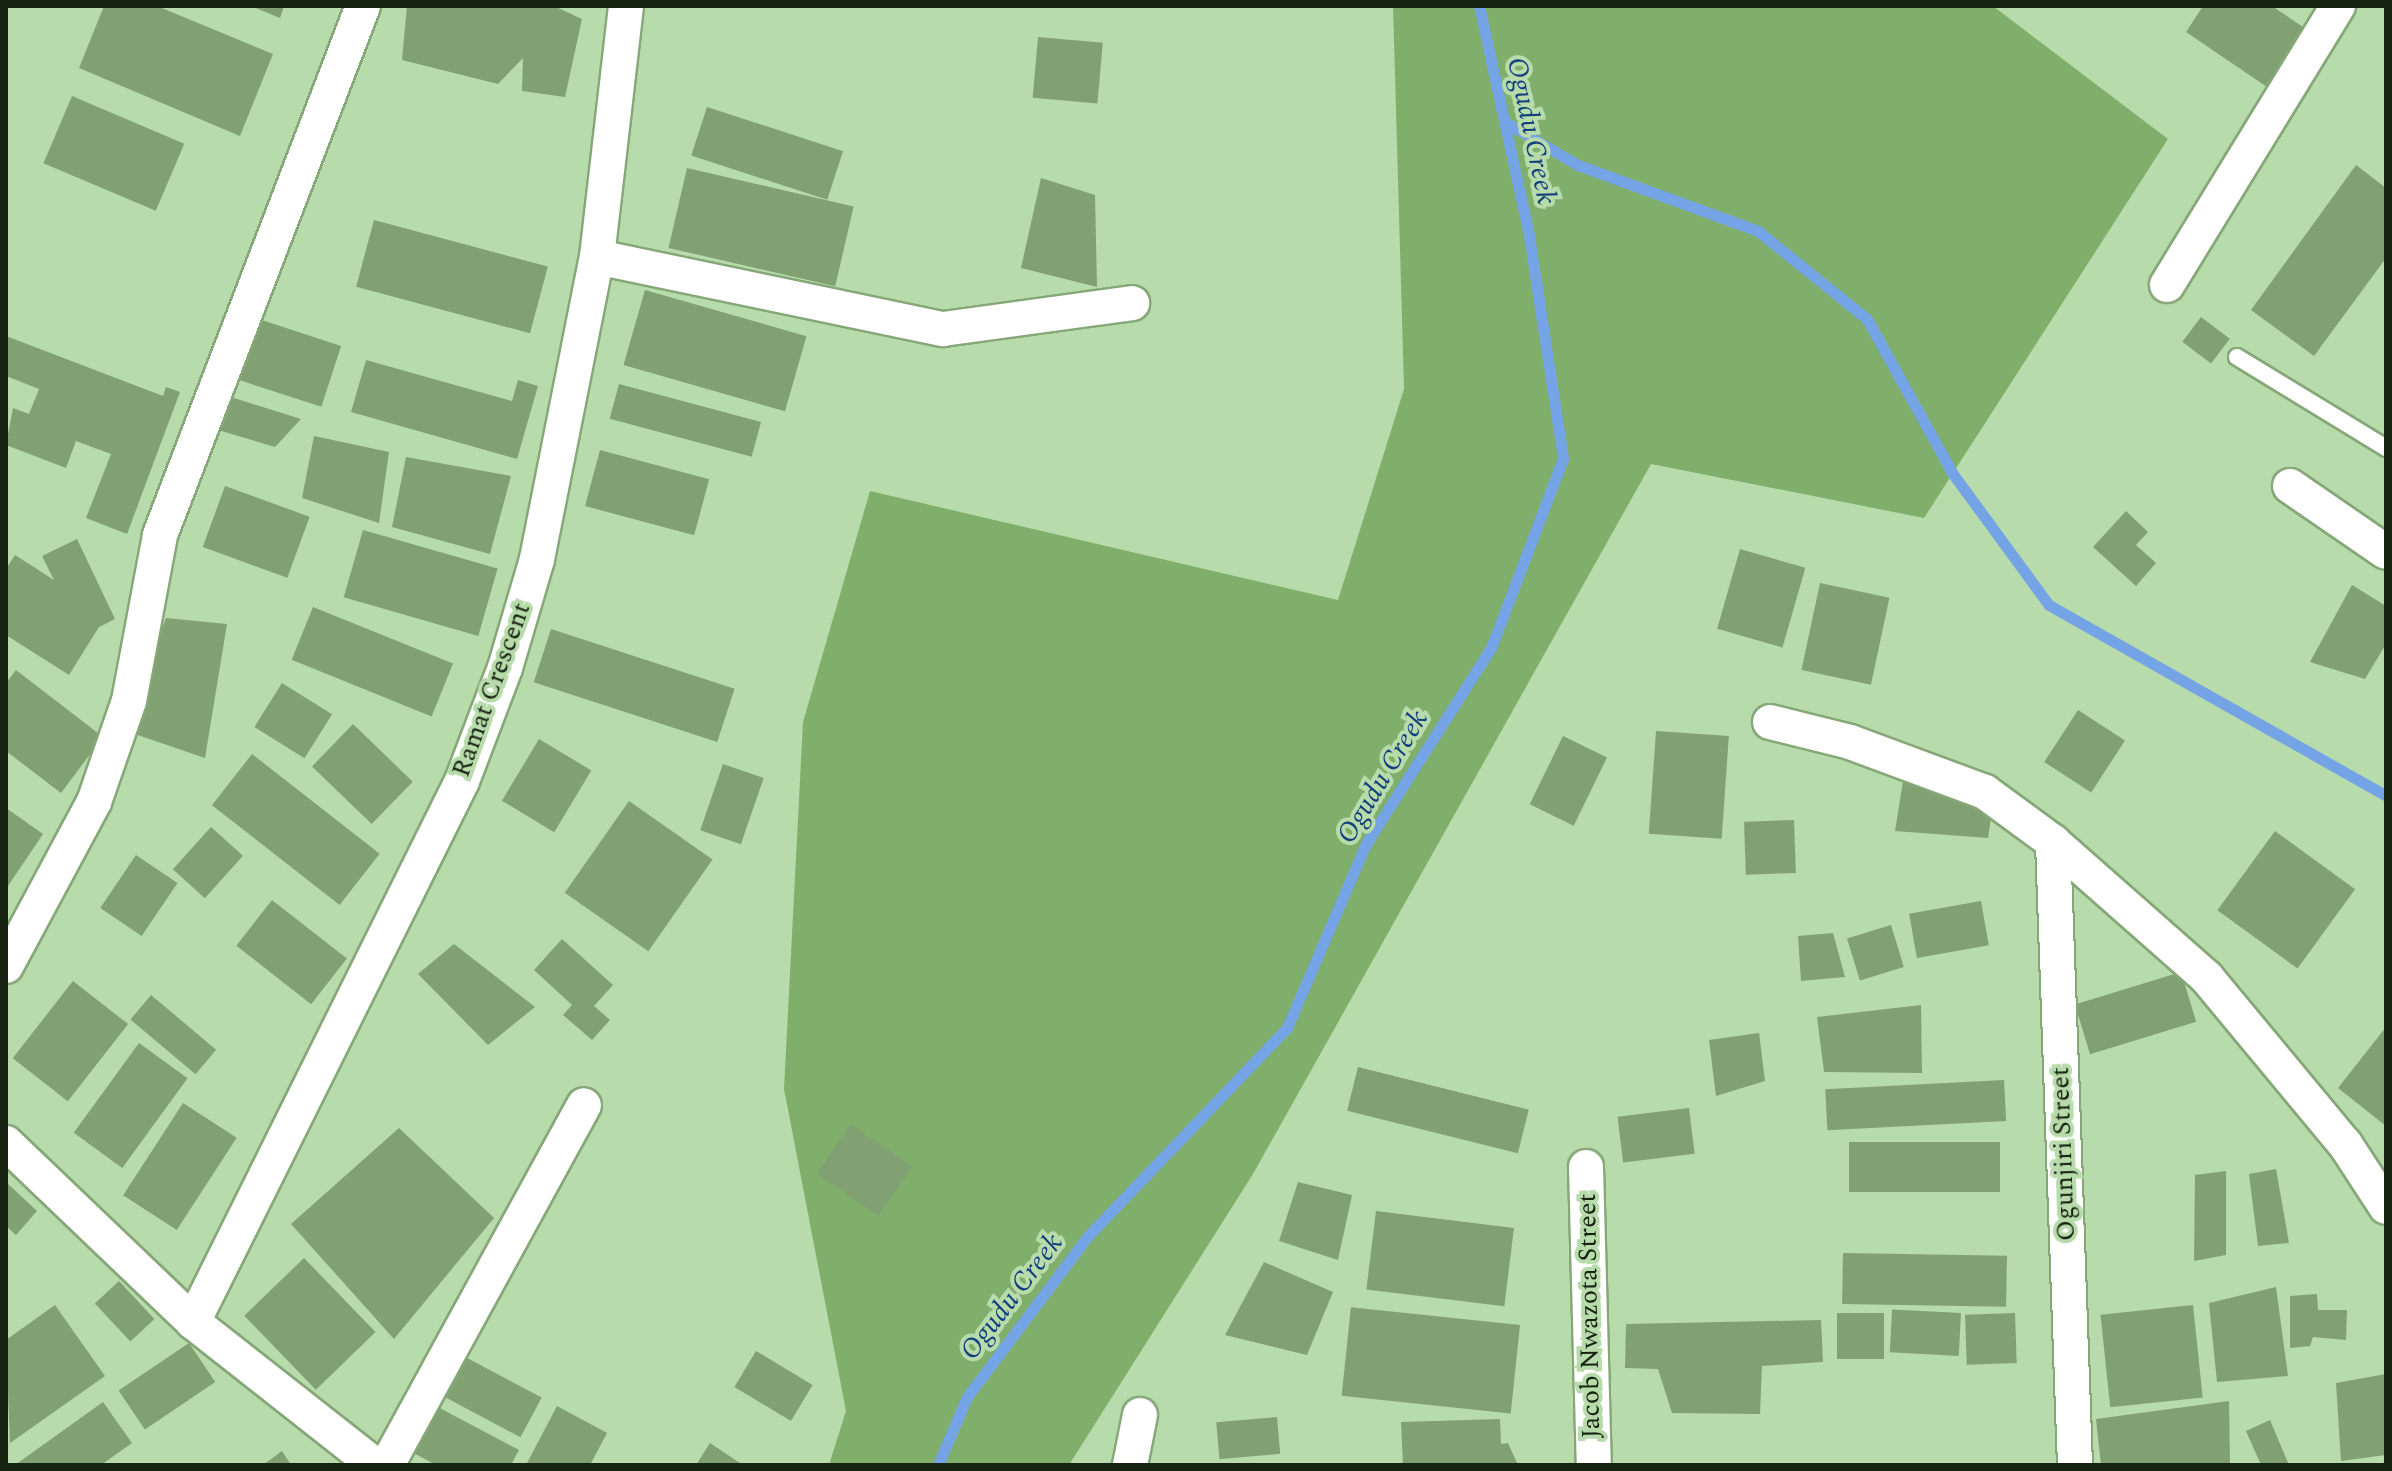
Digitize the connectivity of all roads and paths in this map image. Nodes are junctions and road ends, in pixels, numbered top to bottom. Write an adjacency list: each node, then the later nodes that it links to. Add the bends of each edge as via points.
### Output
1 (363, 6): 13 (street, via 160,535 129,701 94,802)
2 (626, 6): 4 (street, Ramat Crescent)
3 (2338, 6): 5 (street)
4 (597, 257): 6 (street, via 943,329); 18 (street, Ramat Crescent, via 537,559 483,724)
5 (2167, 285)
6 (1132, 303)
7 (2237, 357): 8 (lane)
8 (2386, 448)
9 (2290, 486): 10 (street)
10 (2386, 552)
11 (1770, 722): 12 (street, via 1850,742 1985,792)
12 (2053, 842): 17 (street, via 2207,978 2345,1144); 24 (street, Ogunjiri Street)
13 (6, 966)
14 (584, 1105): 21 (street)
15 (6, 1143): 18 (street)
16 (1586, 1167): 23 (street, Jacob Nwazota Street)
17 (2386, 1207)
18 (193, 1322): 20 (street)
19 (1140, 1415): 22 (street)
20 (375, 1465)
21 (387, 1465)
22 (1130, 1465)
23 (1594, 1465)
24 (2075, 1465)

